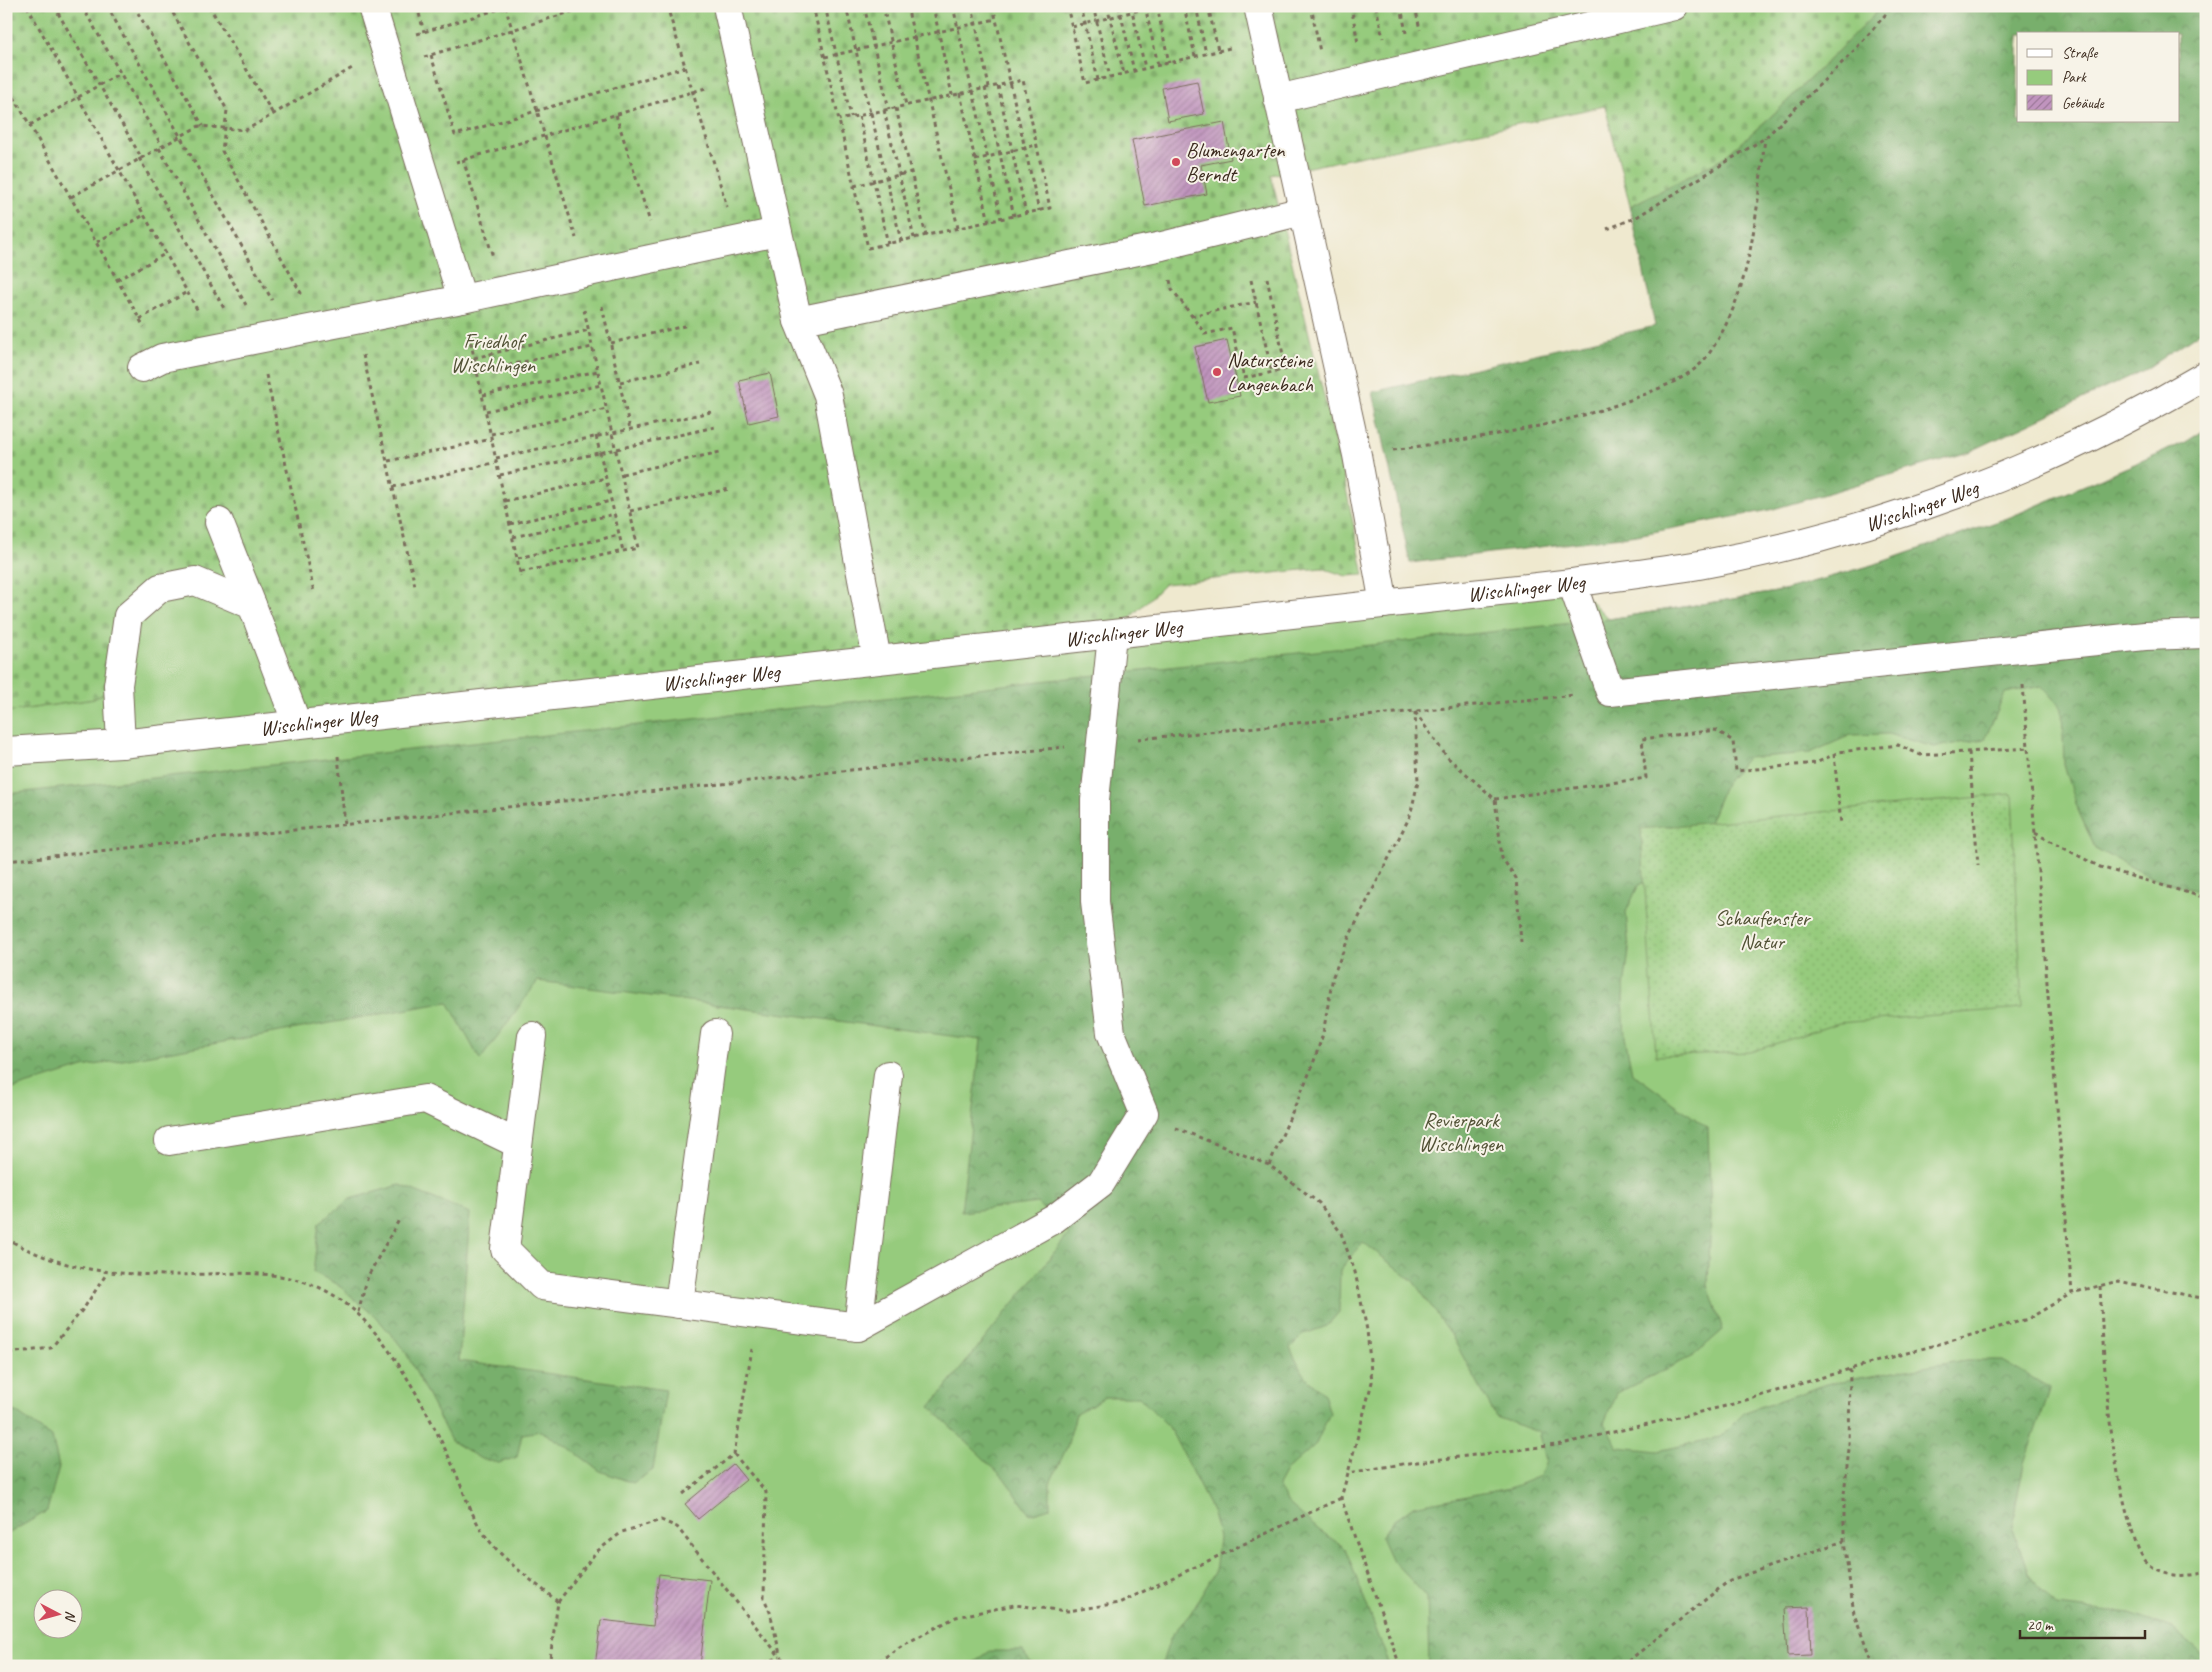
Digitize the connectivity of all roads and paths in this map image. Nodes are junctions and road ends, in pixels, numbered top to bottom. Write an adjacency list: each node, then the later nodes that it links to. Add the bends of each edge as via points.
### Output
1 (27, 6): 82 (path)
2 (54, 6): 74 (path)
3 (82, 6): 68 (path)
4 (108, 6): 99 (path)
5 (134, 6): 97 (path)
6 (169, 6): 98 (path, via 227,110)
7 (209, 6): 91 (path)
8 (372, 6): 57 (street)
9 (417, 6): 49 (path)
10 (590, 6): 48 (path)
11 (667, 6): 65 (path)
12 (727, 6): 128 (street)
13 (813, 6): 62 (path)
14 (825, 6): 58 (path)
15 (846, 6): 55 (path)
16 (864, 6): 54 (path)
17 (883, 6): 53 (path)
18 (906, 6): 51 (path)
19 (933, 6): 50 (path)
20 (953, 6): 46 (path)
21 (972, 6): 44 (path)
22 (993, 6): 42 (path)
23 (1067, 6): 47 (path)
24 (1081, 6): 45 (path)
25 (1093, 6): 43 (path)
26 (1107, 6): 41 (path)
27 (1119, 6): 40 (path)
28 (1131, 6): 39 (path)
29 (1156, 6): 38 (path); 63 (path)
30 (1184, 6): 61 (path)
31 (1196, 6): 59 (path)
32 (1208, 6): 56 (path)
33 (1258, 6): 52 (street)
34 (1311, 6): 76 (path)
35 (1674, 6): 76 (street)
36 (1893, 6): 101 (path, via 1852,53)
37 (506, 7): 48 (path); 49 (path)
38 (1145, 8): 39 (path); 64 (path)
39 (1132, 12): 40 (path); 66 (path)
40 (1121, 15): 41 (path); 67 (path)
41 (1110, 18): 43 (path); 69 (path)
42 (996, 19): 44 (path); 73 (path)
43 (1096, 21): 45 (path); 70 (path)
44 (976, 24): 46 (path); 77 (path)
45 (1085, 24): 47 (path); 71 (path)
46 (958, 27): 50 (path); 78 (path)
47 (1072, 27): 71 (path, via 1085,83)
48 (512, 29): 60 (path); 89 (path)
49 (424, 32): 57 (path)
50 (939, 32): 51 (path); 81 (path)
51 (914, 37): 53 (path); 84 (path)
52 (1265, 39): 56 (path); 83 (street)
53 (891, 42): 54 (path); 85 (path)
54 (874, 46): 55 (path); 87 (path)
55 (856, 50): 58 (path); 90 (path)
56 (1218, 50): 59 (path)
57 (386, 54): 60 (path); 91 (path); 112 (street)
58 (836, 54): 62 (path); 94 (path)
59 (1206, 54): 61 (path)
60 (431, 55): 89 (path, via 455,135)
61 (1195, 56): 63 (path)
62 (825, 57): 95 (path)
63 (1170, 63): 64 (path)
64 (1158, 66): 66 (path)
65 (685, 67): 79 (path); 89 (path)
66 (1145, 68): 67 (path)
67 (1134, 71): 69 (path)
68 (120, 73): 74 (path); 103 (path)
69 (1124, 74): 70 (path)
70 (1110, 77): 71 (path)
71 (1098, 80)
72 (6, 83): 96 (path)
73 (1010, 83): 75 (path); 102 (path, via 1023,80); 104 (path)
74 (99, 85): 82 (path); 108 (path)
75 (998, 86): 77 (path); 105 (path)
76 (1328, 87): 83 (street)
77 (987, 88): 78 (path); 106 (path)
78 (972, 91): 80 (path); 107 (path)
79 (693, 92): 92 (path); 131 (path)
80 (960, 94): 81 (path); 110 (path)
81 (952, 95): 84 (path)
82 (78, 97): 96 (path); 111 (path)
83 (1278, 98): 120 (street)
84 (929, 101): 85 (path); 126 (path)
85 (906, 105): 86 (path)
86 (896, 108): 87 (path); 113 (path)
87 (889, 109): 88 (path)
88 (884, 110): 90 (path); 114 (path)
89 (537, 112): 100 (path)
90 (871, 113): 93 (path); 115 (path)
91 (273, 114): 98 (path, via 246,130)
92 (616, 115): 100 (path); 137 (path)
93 (858, 116): 94 (path); 116 (path)
94 (851, 117): 95 (path)
95 (838, 120): 117 (path)
96 (30, 125): 118 (path)
97 (203, 126): 98 (path); 99 (path)
98 (225, 128): 151 (path, via 222,151)
99 (180, 136): 103 (path); 153 (path)
100 (545, 137): 109 (path); 138 (path)
101 (1765, 138): 127 (path, via 1635,218); 180 (path, via 1745,277 1727,322 1707,356 1689,373 1618,405 1563,422 1512,433)
102 (1036, 145): 104 (path); 119 (path, via 1050,208)
103 (161, 147): 108 (path); 153 (path)
104 (1024, 148): 105 (path); 119 (path)
105 (1012, 151): 106 (path); 121 (path)
106 (1000, 154): 107 (path); 123 (path)
107 (988, 157): 110 (path); 124 (path)
108 (140, 158): 111 (path); 153 (path)
109 (463, 159): 112 (path); 142 (path)
110 (975, 160): 125 (path)
111 (119, 170): 118 (path); 122 (path)
112 (422, 171): 144 (street)
113 (911, 172): 114 (path); 129 (path)
114 (899, 175): 115 (path); 130 (path)
115 (886, 178): 116 (path); 132 (path)
116 (874, 181): 117 (path); 134 (path)
117 (854, 186): 134 (path, via 868,248)
118 (71, 197): 133 (path)
119 (1039, 211): 121 (path)
120 (1303, 212): 135 (street); 157 (street)
121 (1026, 214): 123 (path)
122 (144, 215): 133 (path); 136 (path)
123 (1014, 216): 124 (path)
124 (1001, 219): 125 (path)
125 (989, 222): 126 (path)
126 (958, 228): 129 (path)
127 (1607, 229)
128 (777, 232): 131 (street); 149 (street)
129 (926, 236): 130 (path)
130 (914, 238): 132 (path)
131 (738, 241): 137 (street)
132 (901, 241): 134 (path)
133 (97, 242): 140 (path)
134 (888, 244)
135 (1162, 246): 146 (path, via 1172,289); 149 (street)
136 (166, 254): 140 (path); 143 (path)
137 (661, 257): 138 (street)
138 (586, 273): 142 (street); 152 (path); 154 (path)
139 (1267, 278): 160 (path)
140 (117, 280): 147 (path)
141 (1252, 280): 145 (path)
142 (503, 290): 144 (street)
143 (187, 292): 147 (path); 153 (path)
144 (462, 299): 148 (street); 156 (path)
145 (1256, 302): 146 (path); 163 (path)
146 (1191, 316): 163 (path, via 1205,334 1232,328 1244,378)
147 (140, 319): 158 (path)
148 (356, 320): 151 (street); 182 (path)
149 (798, 322): 206 (street, via 828,395)
150 (689, 325): 154 (path)
151 (319, 327): 153 (street)
152 (589, 330): 155 (path); 156 (path)
153 (255, 340): 158 (street); 200 (path)
154 (611, 343): 165 (path)
155 (592, 347): 161 (path); 162 (path)
156 (474, 358): 162 (path)
157 (1336, 359): 160 (path); 180 (street)
158 (152, 363)
159 (700, 364): 165 (path)
160 (1286, 369): 163 (path)
161 (598, 371): 166 (path); 167 (path)
162 (477, 372): 167 (path)
163 (1272, 373)
164 (2206, 375): 198 (street, Wischlinger Weg, via 2159,403 2036,461 1903,512 1834,534 1738,557)
165 (620, 382): 172 (path)
166 (601, 385): 168 (path); 169 (path)
167 (482, 395): 169 (path)
168 (607, 409): 173 (path); 174 (path)
169 (486, 411): 174 (path)
170 (711, 412): 172 (path)
171 (715, 427): 177 (path)
172 (630, 428): 173 (path)
173 (612, 433): 175 (path); 177 (path)
174 (491, 434): 176 (path)
175 (596, 436): 179 (path); 181 (path)
176 (492, 439): 181 (path); 182 (path)
177 (616, 449): 179 (path); 183 (path)
178 (720, 452): 183 (path)
179 (600, 453): 184 (path); 185 (path)
180 (1357, 455): 201 (street)
181 (497, 460): 184 (path); 186 (path)
182 (388, 461): 186 (path)
183 (622, 474): 190 (path)
184 (500, 475): 188 (path)
185 (606, 478): 188 (path); 189 (path)
186 (393, 487): 199 (path)
187 (729, 490): 190 (path)
188 (505, 501): 193 (path)
189 (611, 501): 191 (path); 193 (path)
190 (630, 511): 196 (path, via 638,548)
191 (615, 514): 194 (path); 195 (path)
192 (219, 522): 202 (street)
193 (510, 524): 195 (path)
194 (620, 535): 196 (path); 197 (path)
195 (513, 536): 197 (path)
196 (623, 551): 197 (path, via 521,574)
197 (518, 558)
198 (1572, 583): 201 (street, Wischlinger Weg); 207 (street)
199 (415, 586)
200 (314, 592)
201 (1384, 604): 204 (street, Wischlinger Weg)
202 (252, 605): 209 (street); 211 (street, via 195,581 160,588 128,616 118,685)
203 (2206, 634): 205 (street, via 2145,636)
204 (1112, 635): 206 (street, Wischlinger Weg); 210 (street)
205 (2020, 650): 207 (street); 212 (path)
206 (877, 660): 209 (street, Wischlinger Weg)
207 (1610, 692): 208 (path)
208 (1415, 712): 210 (path); 217 (path, via 1447,757); 231 (path, via 1418,782 1410,816 1333,976 1312,1067)
209 (297, 724): 211 (street, Wischlinger Weg)
210 (1102, 743): 218 (path); 228 (street, via 1095,800 1095,902 1111,1033)
211 (121, 744): 213 (street, Wischlinger Weg)
212 (2028, 748): 214 (path); 220 (path)
213 (6, 751)
214 (1969, 752): 216 (path, via 1921,755 1898,745); 222 (path)
215 (338, 753): 218 (path)
216 (1834, 754): 217 (path, via 1816,763 1736,771 1733,742 1716,730 1642,739 1646,778); 219 (path)
217 (1495, 799): 224 (path, via 1502,858 1516,878)
218 (345, 825): 221 (path)
219 (1841, 825)
220 (2035, 833): 223 (path, via 2100,867); 236 (path)
221 (6, 861)
222 (1978, 865)
223 (2206, 898)
224 (1521, 942)
225 (714, 1034): 238 (street)
226 (532, 1036): 230 (street)
227 (888, 1075): 241 (street)
228 (1144, 1113): 231 (path); 241 (street, via 1101,1183 1054,1219)
229 (169, 1141): 230 (street, via 425,1099)
230 (518, 1144): 238 (street, via 505,1249 542,1286)
231 (1269, 1165): 245 (path, via 1319,1203 1342,1233 1355,1272 1367,1330 1372,1382)
232 (400, 1218): 239 (path, via 368,1276)
233 (6, 1238): 234 (path, via 31,1253 71,1266)
234 (107, 1272): 239 (path, via 275,1275 306,1281); 242 (path, via 84,1308 51,1348)
235 (2100, 1286): 236 (path); 237 (path, via 2118,1281); 249 (path, via 2104,1363 2113,1435 2122,1495 2136,1542 2147,1564 2170,1576)
236 (2072, 1293): 243 (path, via 2028,1319)
237 (2206, 1299)
238 (679, 1304): 240 (street)
239 (358, 1312): 250 (path, via 401,1367 443,1445 480,1527 498,1550)
240 (758, 1314): 241 (street); 244 (path)
241 (858, 1327)
242 (9, 1353)
243 (1850, 1368): 245 (path, via 1726,1406 1557,1445 1409,1462); 248 (path)
244 (734, 1454): 246 (path); 251 (path, via 766,1492 764,1598)
245 (1348, 1473): 247 (path)
246 (683, 1494)
247 (1341, 1498): 255 (path, via 1119,1603 1068,1611 1014,1605 956,1617 901,1646); 256 (path)
248 (1844, 1541): 257 (path, via 1730,1580); 258 (path, via 1854,1614)
249 (2206, 1572)
250 (558, 1602): 251 (path, via 596,1552 622,1532 661,1520 677,1527); 252 (path)
251 (780, 1657): 253 (path); 254 (path)
252 (549, 1666)
253 (757, 1666)
254 (792, 1666)
255 (872, 1666)
256 (1400, 1666)
257 (1622, 1666)
258 (1873, 1666)

